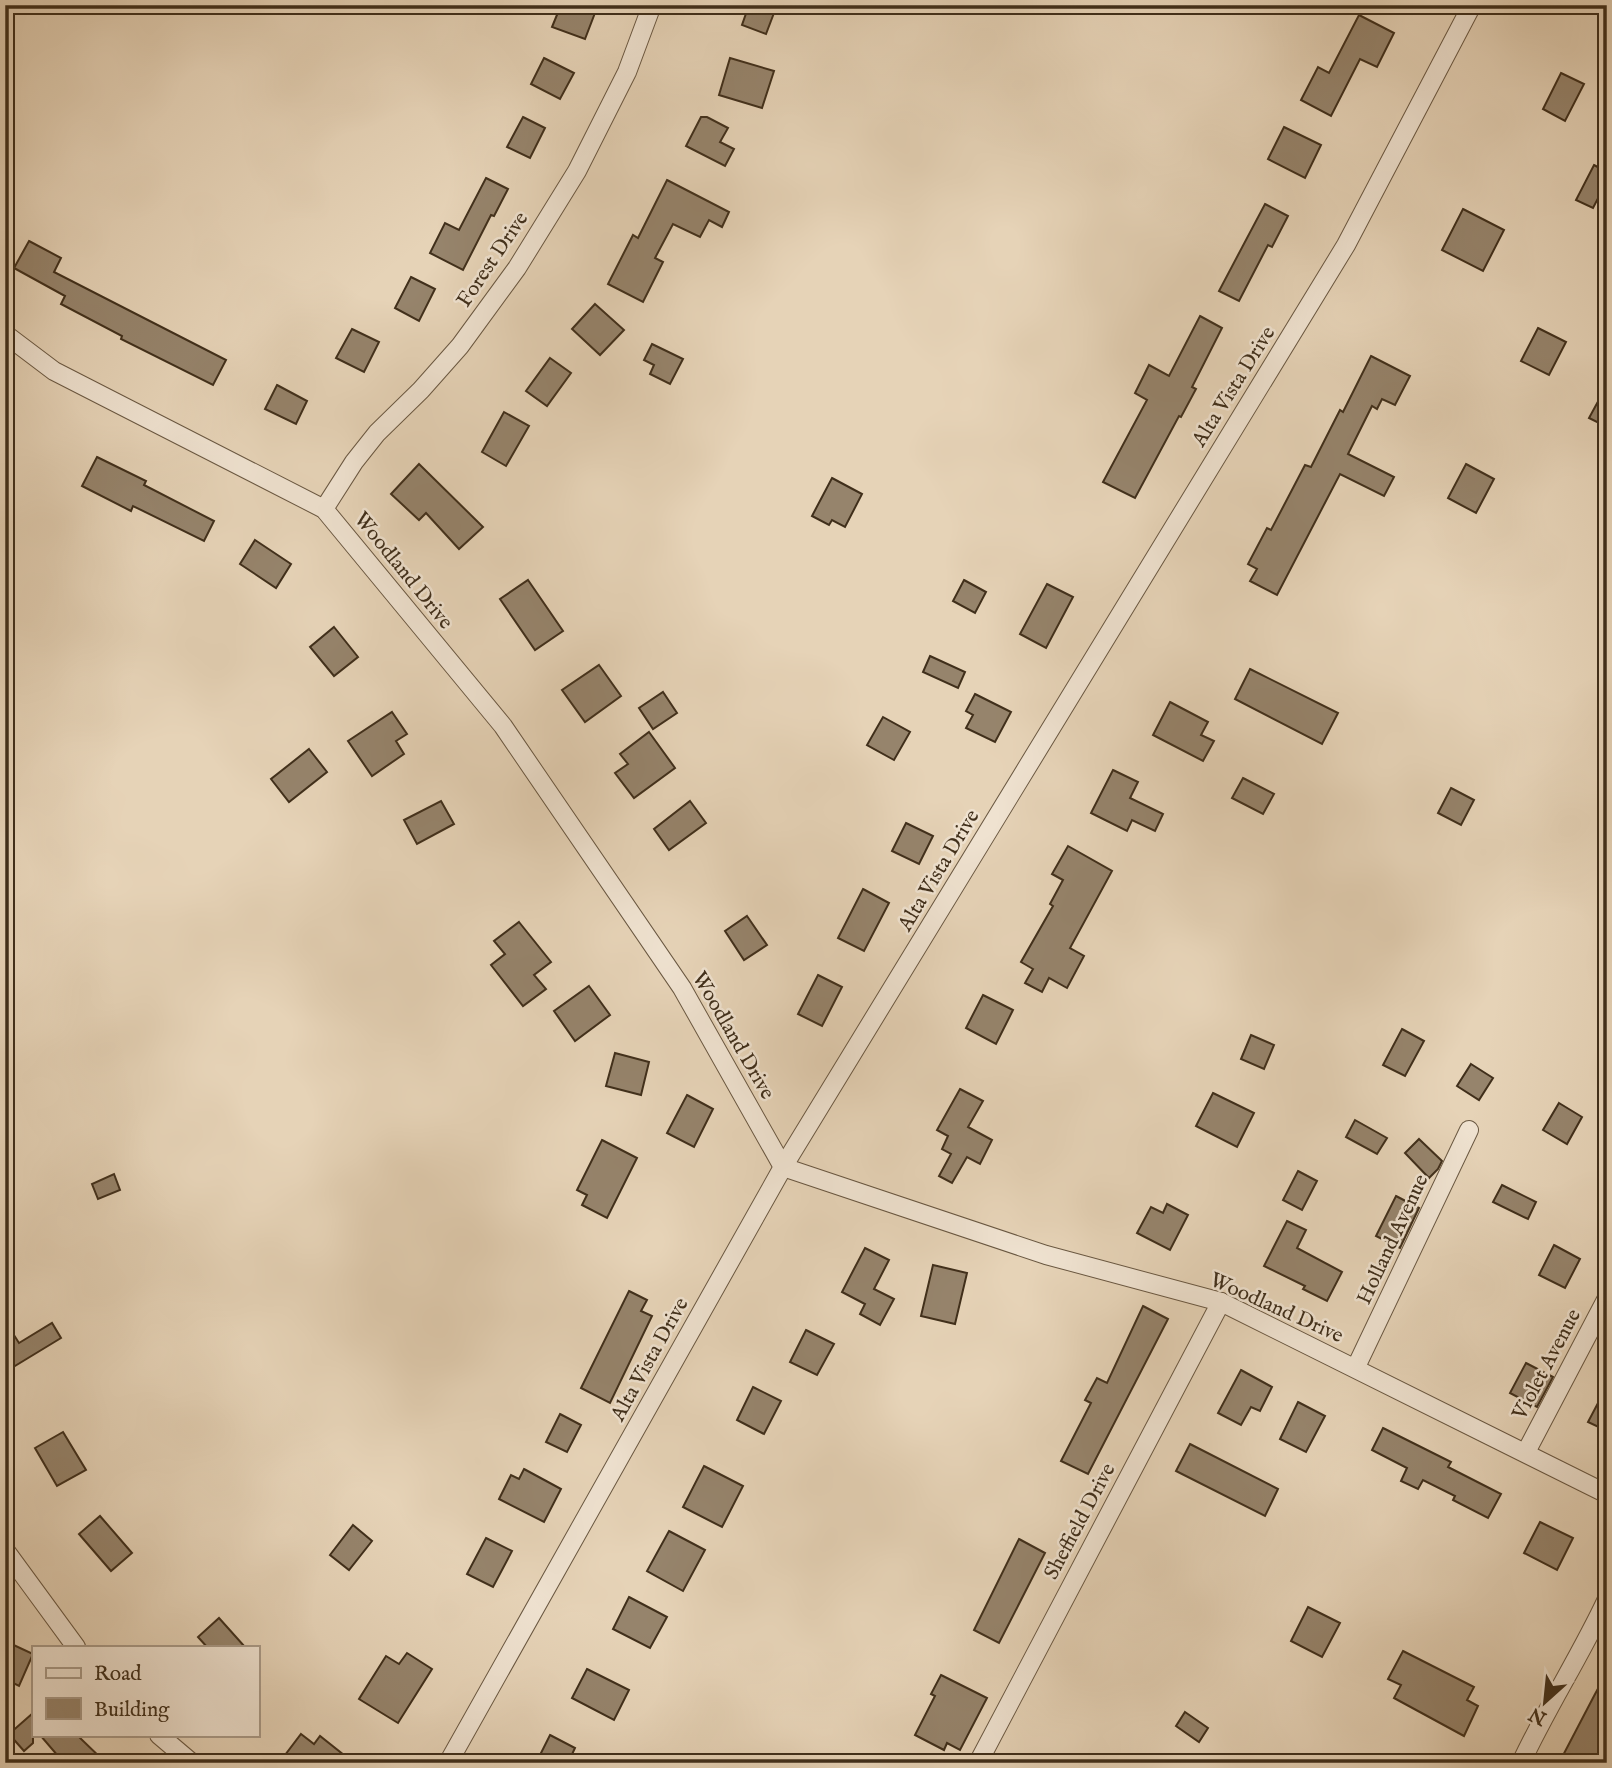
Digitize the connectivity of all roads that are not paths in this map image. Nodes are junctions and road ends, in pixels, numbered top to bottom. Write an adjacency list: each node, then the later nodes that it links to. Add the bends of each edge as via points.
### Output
1 (652, 5): 4 (street, Forest Drive, via 627,72 583,158 517,268 460,346 377,433)
2 (1472, 5): 6 (street, Alta Vista Drive, via 1346,245)
3 (5, 334): 4 (street, Woodland Drive, via 54,371)
4 (324, 509): 6 (street, Woodland Drive, via 503,726 682,988)
5 (1469, 1130): 9 (street, Holland Avenue)
6 (783, 1167): 8 (street, Woodland Drive, via 1046,1255); 17 (street, Alta Vista Drive)
7 (1607, 1298): 10 (street, Violet Avenue)
8 (1221, 1301): 9 (street, Woodland Drive); 18 (street, Sheffield Drive)
9 (1356, 1367): 10 (street, Woodland Drive)
10 (1526, 1452): 11 (street, Woodland Drive)
11 (1607, 1494)
12 (5, 1550): 14 (street)
13 (1607, 1599): 19 (street)
14 (75, 1646)
15 (160, 1736): 16 (street)
16 (192, 1763)
17 (448, 1763)
18 (978, 1763)
19 (1521, 1763)

